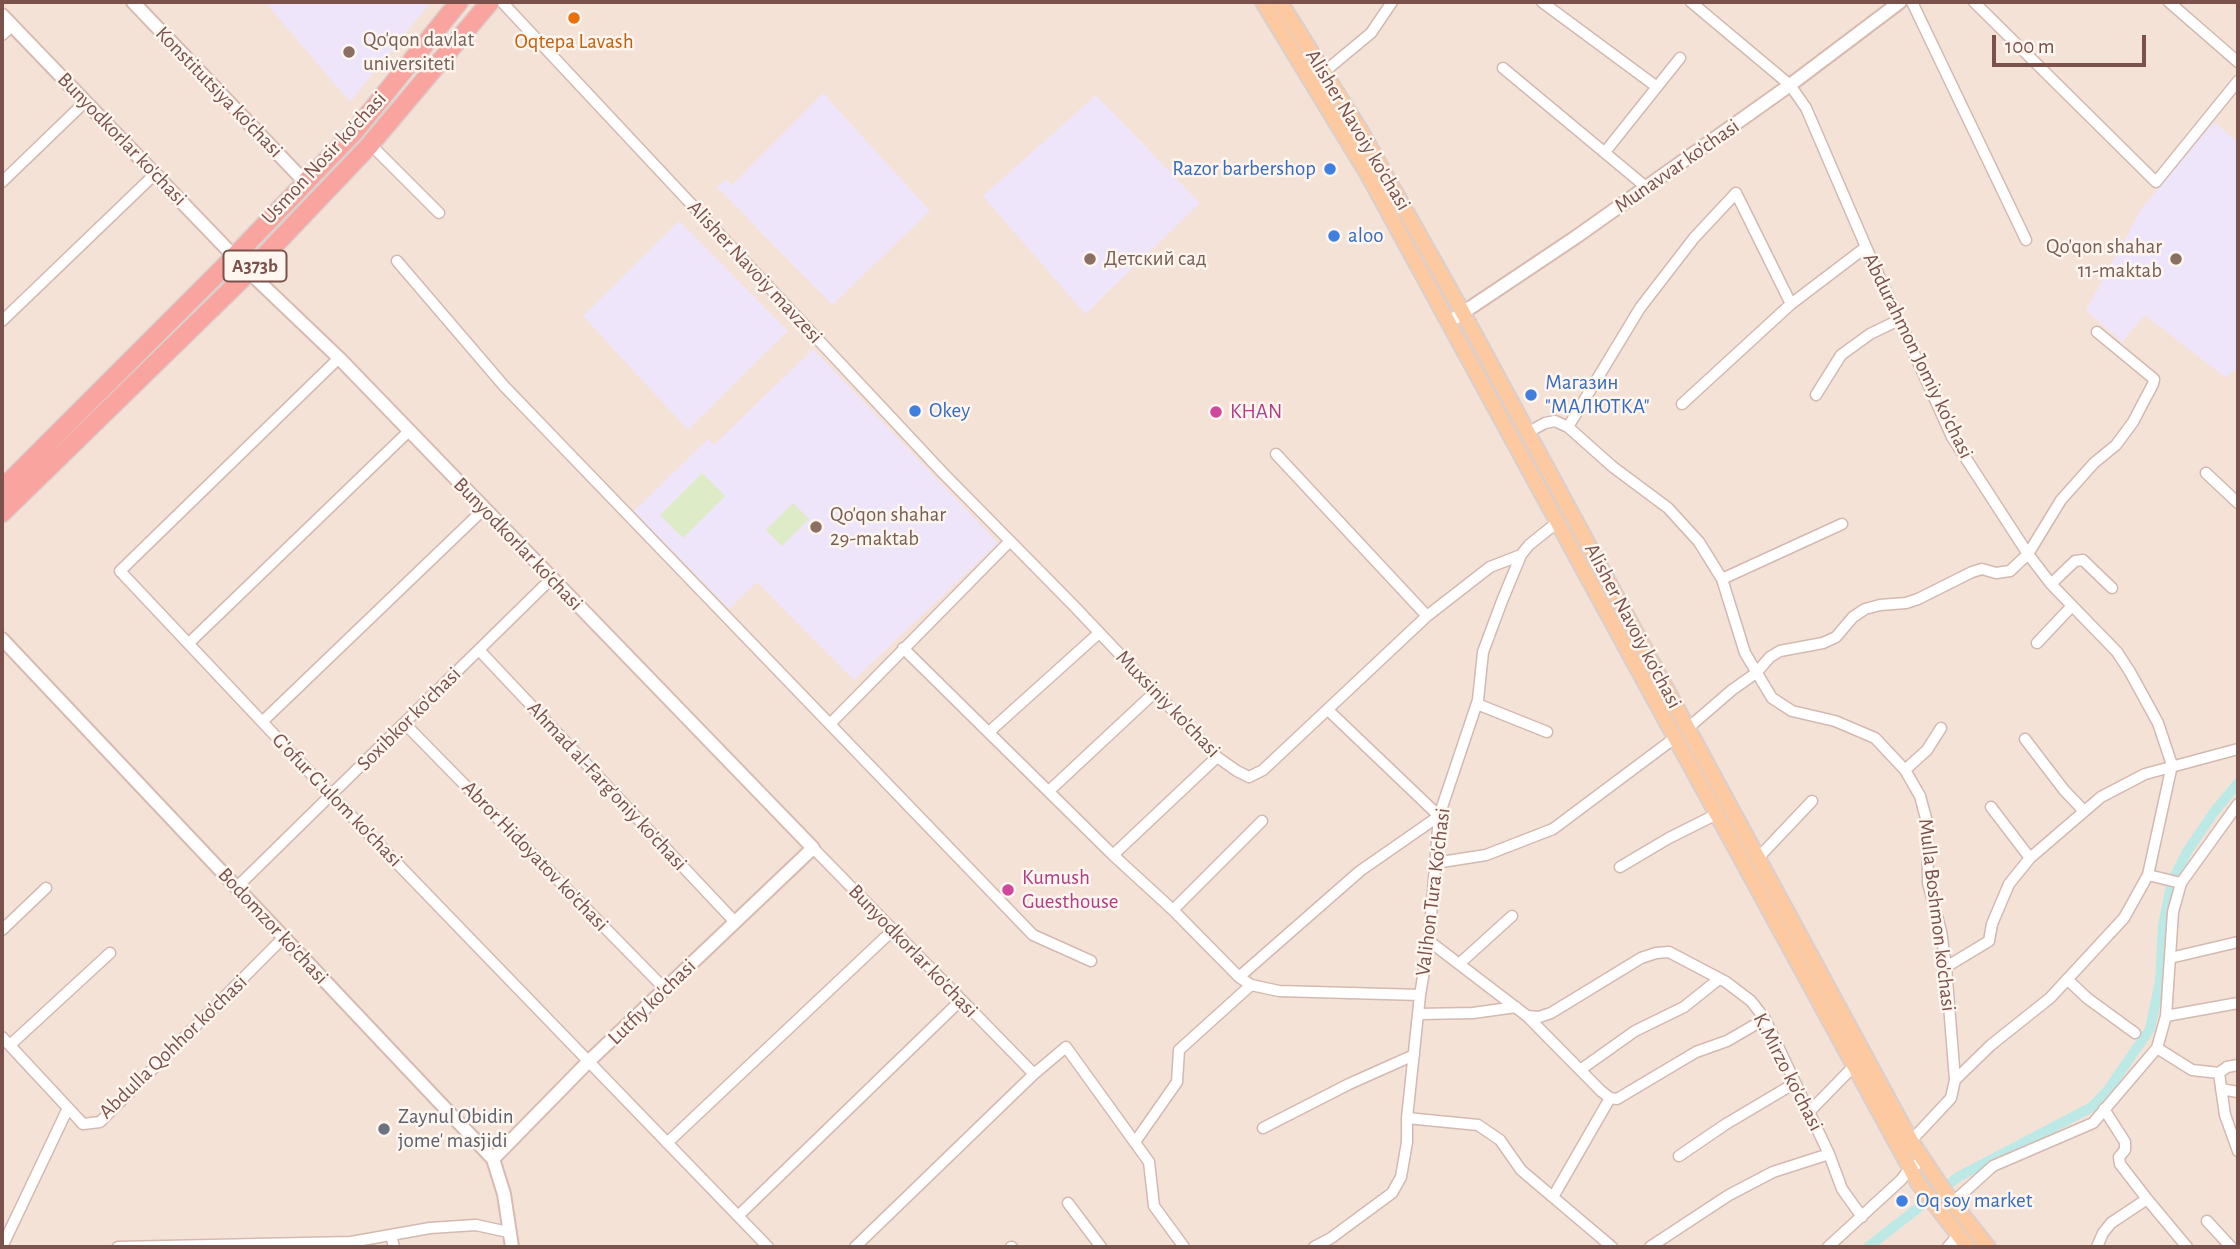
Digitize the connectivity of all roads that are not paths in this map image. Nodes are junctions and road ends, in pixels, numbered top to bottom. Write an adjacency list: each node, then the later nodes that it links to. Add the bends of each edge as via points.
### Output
1 (133, 2): 28 (street, Konstitutsiya ko'chasi)
2 (459, 2): 28 (highway, Usmon Nosir ko'chasi / A373b, via 354,132)
3 (490, 2): 24 (highway, Usmon Nosir ko'chasi / A373b)
4 (502, 2): 56 (street, Alisher Navoiy mavzesi)
5 (1263, 2): 40 (main road, Alisher Navoiy ko'chasi, via 1367,173)
6 (1280, 2): 19 (main road, Alisher Navoiy ko'chasi)
7 (1392, 2): 19 (street, via 1371,33)
8 (1542, 2): 22 (street)
9 (1690, 2): 21 (street, Abdurahmon Jomiy ko'chasi)
10 (1900, 2): 21 (street, Munavvar ko'chasi)
11 (1912, 2): 31 (street)
12 (1974, 2): 20 (street, via 2156,182)
13 (2169, 2): 17 (street)
14 (2, 15): 15 (street, Bunyodkorlar ko'chasi)
15 (7, 30): 23 (street, Bunyodkorlar ko'chasi)
16 (1680, 58): 22 (street)
17 (2238, 62)
18 (1503, 68): 25 (street)
19 (1324, 72): 37 (main road, Alisher Navoiy ko'chasi)
20 (2238, 80)
21 (1790, 85): 29 (street, Munavvar ko'chasi); 32 (street, Abdurahmon Jomiy ko'chasi, via 1806,108)
22 (1657, 87): 25 (street)
23 (86, 101): 26 (street, Bunyodkorlar ko'chasi); 27 (street)
24 (371, 145): 30 (street); 35 (highway, Usmon Nosir ko'chasi / A373b)
25 (1605, 152): 29 (street)
26 (155, 174): 33 (street, Bunyodkorlar ko'chasi); 39 (street)
27 (2, 182)
28 (306, 183): 33 (highway, Usmon Nosir ko'chasi / A373b)
29 (1646, 187): 37 (street, Munavvar ko'chasi)
30 (439, 214)
31 (2026, 240)
32 (1866, 247): 36 (street); 38 (street, Abdurahmon Jomiy ko'chasi)
33 (234, 257): 35 (street, Bunyodkorlar ko'chasi); 50 (highway, Usmon Nosir ko'chasi / A373b)
34 (397, 261): 77 (street, via 504,386)
35 (249, 272): 42 (street, Bunyodkorlar ko'chasi); 53 (highway, Usmon Nosir ko'chasi / A373b)
36 (1791, 304): 44 (street); 45 (street, via 1736,193 1640,308)
37 (1463, 313): 40 (street, Munavvar ko'chasi); 47 (main road, Alisher Navoiy ko'chasi)
38 (1899, 320): 43 (street, via 1841,355); 57 (street, Abdurahmon Jomiy ko'chasi, via 1952,437)
39 (2, 321)
40 (1449, 322): 54 (main road, Alisher Navoiy ko'chasi)
41 (2097, 332): 57 (street, via 2154,379 2153,384 2116,446 2061,500)
42 (339, 358): 46 (street, Bunyodkorlar ko'chasi); 67 (street, G'ofur G'ulom ko'chasi, via 120,571)
43 (1816, 395)
44 (1682, 404)
45 (1568, 427): 47 (street, via 1555,421); 60 (street, Mulla Boshmon ko'chasi, via 1668,508 1699,542)
46 (409, 431): 52 (street, Bunyodkorlar ko'chasi); 67 (street)
47 (1527, 433): 78 (main road, Alisher Navoiy ko'chasi)
48 (1276, 454): 64 (street)
49 (2206, 473): 51 (street)
50 (2, 489)
51 (2238, 503)
52 (484, 509): 59 (street, Bunyodkorlar ko'chasi); 75 (street)
53 (2, 513)
54 (1559, 521): 58 (street, Valihon Tura Ko'chasi); 82 (main road, Alisher Navoiy ko'chasi)
55 (1842, 524): 60 (street)
56 (1010, 541): 65 (street, Muxsiniy ko'chasi); 69 (street)
57 (2028, 554): 61 (street, Abdurahmon Jomiy ko'chasi); 71 (street, via 2010,571 1982,569 1918,599 1865,609 1836,637 1780,652)
58 (1521, 555): 64 (street, Muxsiniy ko'chasi, via 1490,567); 73 (street, Valihon Tura Ko'chasi, via 1483,652)
59 (551, 579): 70 (street, Soxibkor ko'chasi); 97 (street, Bunyodkorlar ko'chasi)
60 (1722, 579): 71 (street, Mulla Boshmon ko'chasi, via 1745,653)
61 (2051, 583): 62 (street, via 2083,560); 63 (street, Abdurahmon Jomiy ko'chasi)
62 (2112, 588)
63 (2073, 606): 68 (street); 86 (street, Abdurahmon Jomiy ko'chasi, via 2130,672 2158,723)
64 (1427, 616): 74 (street, Muxsiniy ko'chasi)
65 (1099, 633): 72 (street, Muxsiniy ko'chasi); 80 (street)
66 (2, 639): 105 (street, Bodomzor ko'chasi)
67 (189, 643): 75 (street, G'ofur G'ulom ko'chasi)
68 (2036, 643)
69 (903, 648): 77 (street); 80 (street)
70 (479, 650): 76 (street, Soxibkor ko'chasi); 109 (street, Ahmad al-Farg'oniy ko'chasi)
71 (1756, 673): 78 (street); 87 (street, Mulla Boshmon ko'chasi, via 1772,698 1792,710 1835,720 1875,738)
72 (1155, 692): 85 (street, Muxsiniy ko'chasi); 88 (street)
73 (1476, 704): 81 (street); 95 (street, Valihon Tura Ko'chasi)
74 (1328, 710): 85 (street, Muxsiniy ko'chasi, via 1249,777); 95 (street)
75 (262, 722): 89 (street, G'ofur G'ulom ko'chasi)
76 (405, 724): 89 (street, Soxibkor ko'chasi); 124 (street, Abror Hidoyatov ko'chasi)
77 (830, 724): 117 (street, via 1033,935)
78 (1688, 727): 99 (main road, Alisher Navoiy ko'chasi)
79 (1941, 728): 87 (street, via 1927,750)
80 (989, 732): 88 (street)
81 (1547, 732)
82 (1676, 737): 94 (main road, Alisher Navoiy ko'chasi); 101 (street, via 1553,829 1486,855)
83 (2025, 739): 93 (street)
84 (2238, 748): 86 (street)
85 (1217, 757): 98 (street)
86 (2172, 765): 93 (street, via 2145,774); 103 (street)
87 (1905, 770): 119 (street, Mulla Boshmon ko'chasi, via 1920,796 1927,822 1928,883)
88 (1049, 790): 98 (street)
89 (332, 796): 105 (street, Soxibkor ko'chasi); 138 (street, G'ofur G'ulom ko'chasi)
90 (1812, 801): 99 (street)
91 (2238, 804): 104 (street)
92 (1991, 807): 100 (street)
93 (2083, 810): 100 (street)
94 (1717, 814): 102 (street); 140 (main road, Alisher Navoiy ko'chasi)
95 (1439, 816): 101 (street, Valihon Tura Ko'chasi); 120 (street, via 1360,872)
96 (1262, 821): 107 (street)
97 (813, 848): 109 (street, Lutfiy ko'chasi); 111 (street, Bunyodkorlar ko'chasi)
98 (1113, 855): 107 (street)
99 (1758, 858): 156 (main road, Alisher Navoiy ko'chasi)
100 (2030, 858): 119 (street, via 2009,884 1989,941)
101 (1435, 863): 113 (street, Valihon Tura Ko'chasi)
102 (1620, 867)
103 (2148, 875): 104 (street); 122 (street, via 2124,918)
104 (2181, 883): 116 (street, via 2173,912)
105 (237, 887): 112 (street, Bodomzor ko'chasi)
106 (46, 888): 110 (street)
107 (1173, 910): 120 (street)
108 (1512, 916): 118 (street)
109 (735, 922): 124 (street, Lutfiy ko'chasi)
110 (2, 930)
111 (893, 930): 126 (street, Bunyodkorlar ko'chasi); 155 (street)
112 (284, 937): 149 (street, Abdulla Qohhor ko'chasi, via 100,1122 83,1124); 160 (street, Bodomzor ko'chasi)
113 (1429, 941): 118 (street); 125 (street, Valihon Tura Ko'chasi)
114 (2238, 942): 116 (street)
115 (110, 953): 135 (street)
116 (2170, 958): 131 (street)
117 (1091, 961)
118 (1459, 964): 128 (street)
119 (1946, 967): 144 (street, Mulla Boshmon ko'chasi)
120 (1239, 977): 123 (street)
121 (1719, 979): 130 (street, K.Mirzo ko'chasi, via 1669,952 1656,953 1551,1013); 132 (street, K.Mirzo ko'chasi, via 1751,1001); 141 (street, via 1684,1007 1634,1031)
122 (2068, 980): 133 (street); 144 (street)
123 (1251, 985): 125 (street, via 1279,991); 154 (street, via 1179,1050 1177,1082)
124 (665, 989): 138 (street, Lutfiy ko'chasi)
125 (1420, 996): 129 (street, Valihon Tura Ko'chasi)
126 (961, 1000): 143 (street, Bunyodkorlar ko'chasi); 166 (street)
127 (2238, 1003): 131 (street)
128 (1516, 1007): 129 (street); 130 (street)
129 (1419, 1014): 137 (street, Valihon Tura Ko'chasi)
130 (1527, 1016): 141 (street)
131 (2166, 1016): 136 (street)
132 (1765, 1019): 145 (street, K.Mirzo ko'chasi); 148 (street, via 1696,1052 1625,1096)
133 (2136, 1033)
134 (2, 1037): 135 (street, Abdulla Qohhor ko'chasi)
135 (10, 1045): 149 (street, Abdulla Qohhor ko'chasi)
136 (2157, 1048): 142 (street, via 2192,1070); 150 (street)
137 (1414, 1055): 152 (street, Valihon Tura Ko'chasi); 153 (street)
138 (588, 1062): 155 (street, G'ofur G'ulom ko'chasi); 160 (street, Lutfiy ko'chasi)
139 (2238, 1065): 142 (street)
140 (1854, 1066): 151 (street); 156 (main road, Alisher Navoiy ko'chasi)
141 (1580, 1070): 148 (street)
142 (2219, 1073): 146 (street)
143 (1034, 1074): 154 (street, via 1066,1047); 179 (street)
144 (1955, 1080): 156 (street, via 1951,1098)
145 (1796, 1083): 151 (street, K.Mirzo ko'chasi); 159 (street)
146 (2221, 1089): 147 (street); 157 (street)
147 (2238, 1092)
148 (1610, 1098): 162 (street)
149 (68, 1108): 174 (street)
150 (2104, 1110): 163 (street, via 2124,1142 2120,1164); 164 (street, via 2093,1123 1993,1166)
151 (1809, 1112): 158 (street, K.Mirzo ko'chasi)
152 (1407, 1118): 162 (street, via 1478,1125 1500,1140 1521,1170); 172 (street, Valihon Tura Ko'chasi, via 1401,1177 1392,1193)
153 (1263, 1128)
154 (1135, 1142): 181 (street, via 1149,1162 1154,1206)
155 (667, 1143): 166 (street, G'ofur G'ulom ko'chasi)
156 (1905, 1145): 161 (main road, Alisher Navoiy ko'chasi)
157 (2238, 1151)
158 (1829, 1154): 167 (street, K.Mirzo ko'chasi, via 1842,1189); 184 (street, via 1773,1172 1728,1195)
159 (1679, 1156)
160 (493, 1159): 169 (street, Bodomzor ko'chasi, via 504,1194)
161 (1916, 1165): 164 (main road, Alisher Navoiy ko'chasi, via 1932,1175); 167 (street); 171 (main road, Alisher Navoiy ko'chasi, via 1919,1183)
162 (1553, 1197): 183 (street)
163 (2147, 1199): 189 (street, via 2111,1223); 190 (street)
164 (1951, 1200): 188 (main road, Alisher Navoiy ko'chasi)
165 (1068, 1203): 180 (street)
166 (738, 1216): 178 (street, G'ofur G'ulom ko'chasi)
167 (1862, 1217): 185 (street)
168 (2207, 1221): 191 (street)
169 (508, 1231): 170 (street, via 476,1225); 177 (street, Bodomzor ko'chasi)
170 (391, 1236): 173 (street); 176 (street)
171 (1958, 1236): 186 (street); 187 (main road, Alisher Navoiy ko'chasi)
172 (1334, 1242): 182 (street, Valihon Tura Ko'chasi)
173 (257, 1245): 175 (street)
174 (2, 1247)
175 (118, 1247)
176 (394, 1247)
177 (512, 1247)
178 (768, 1247)
179 (855, 1247)
180 (1101, 1247)
181 (1184, 1247)
182 (1314, 1247)
183 (1612, 1247)
184 (1650, 1247)
185 (1828, 1247)
186 (1948, 1247)
187 (1968, 1247)
188 (1988, 1247)
189 (2097, 1247)
190 (2187, 1247)
191 (2231, 1247)

